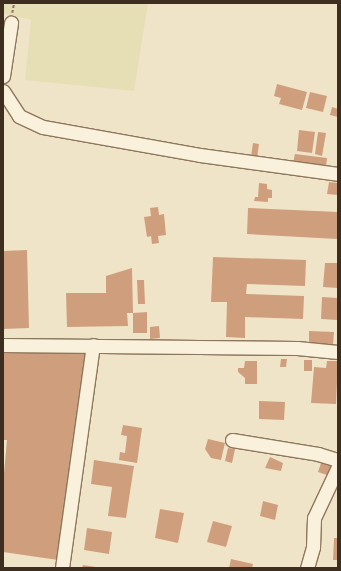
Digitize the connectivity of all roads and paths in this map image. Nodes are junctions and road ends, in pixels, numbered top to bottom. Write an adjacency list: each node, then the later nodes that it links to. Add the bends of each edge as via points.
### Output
1 (10, 23): 2 (street)
2 (3, 76)
3 (3, 91): 4 (street, via 19,116 43,127 200,155)
4 (338, 174)
5 (3, 345): 6 (street)
6 (93, 345): 7 (street, via 297,348); 11 (street)
7 (338, 352)
8 (232, 440): 9 (street, via 318,454)
9 (338, 460)
10 (338, 467): 12 (street, via 314,518 313,547)
11 (62, 568)
12 (307, 568)

